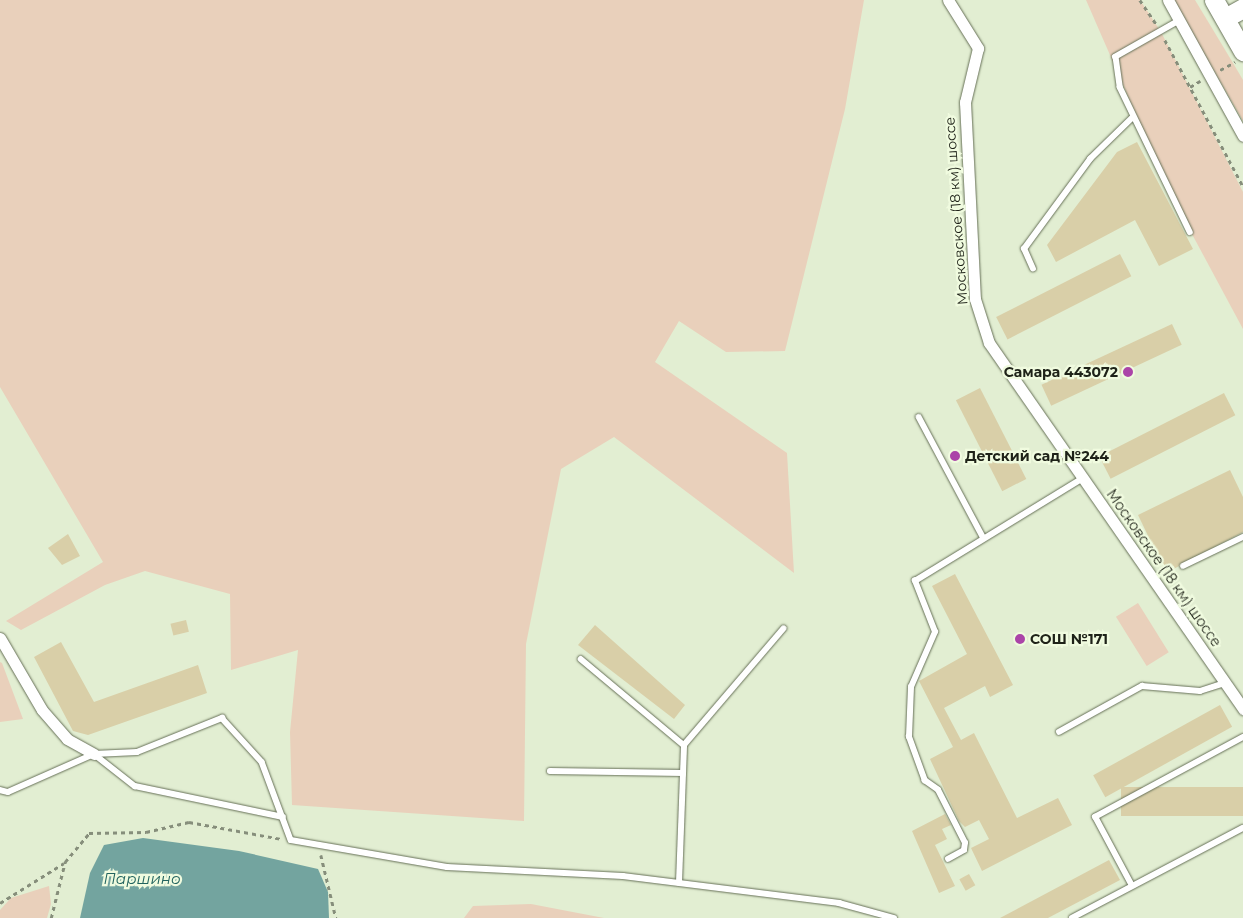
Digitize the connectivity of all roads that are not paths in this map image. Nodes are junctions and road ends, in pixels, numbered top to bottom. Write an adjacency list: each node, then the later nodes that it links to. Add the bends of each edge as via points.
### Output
1 (948, 0): 13 (street, Московское (18 км) шоссе, via 978,48 965,102 975,299 981,323 989,343)
2 (1168, 0): 6 (street)
3 (1214, 0): 5 (main road)
4 (1243, 8): 5 (main road)
5 (1225, 18): 7 (main road)
6 (1181, 20): 8 (lane, via 1116,57 1120,87); 9 (street)
7 (1243, 51)
8 (1133, 117): 10 (lane); 11 (lane, via 1090,159 1024,249)
9 (1243, 136)
10 (1190, 232)
11 (1033, 269)
12 (919, 416): 15 (lane)
13 (1083, 478): 15 (lane); 20 (street, Московское (18 км) шоссе)
14 (1243, 537): 16 (lane)
15 (983, 538): 31 (lane, via 915,581 935,632 911,687 909,737 925,781 938,790 965,843 964,850)
16 (1183, 566)
17 (783, 628): 24 (lane)
18 (0, 638): 25 (street, via 42,710 67,739)
19 (581, 659): 24 (lane)
20 (1225, 683): 21 (street, Московское (18 км) шоссе); 22 (lane, via 1200,691 1142,686)
21 (1243, 709)
22 (1059, 732)
23 (1243, 737): 33 (lane, via 1095,816)
24 (684, 745): 27 (lane)
25 (94, 754): 28 (lane, via 8,792); 29 (lane, via 135,786); 29 (lane, via 137,752 222,718 262,762)
26 (550, 771): 27 (lane)
27 (683, 773): 32 (lane)
28 (0, 790)
29 (283, 817): 32 (lane, via 291,840 319,846 447,867)
30 (1243, 828): 33 (lane)
31 (948, 859)
32 (680, 883): 34 (lane, via 839,903)
33 (1132, 886): 35 (lane)
34 (894, 918)
35 (1072, 918)

